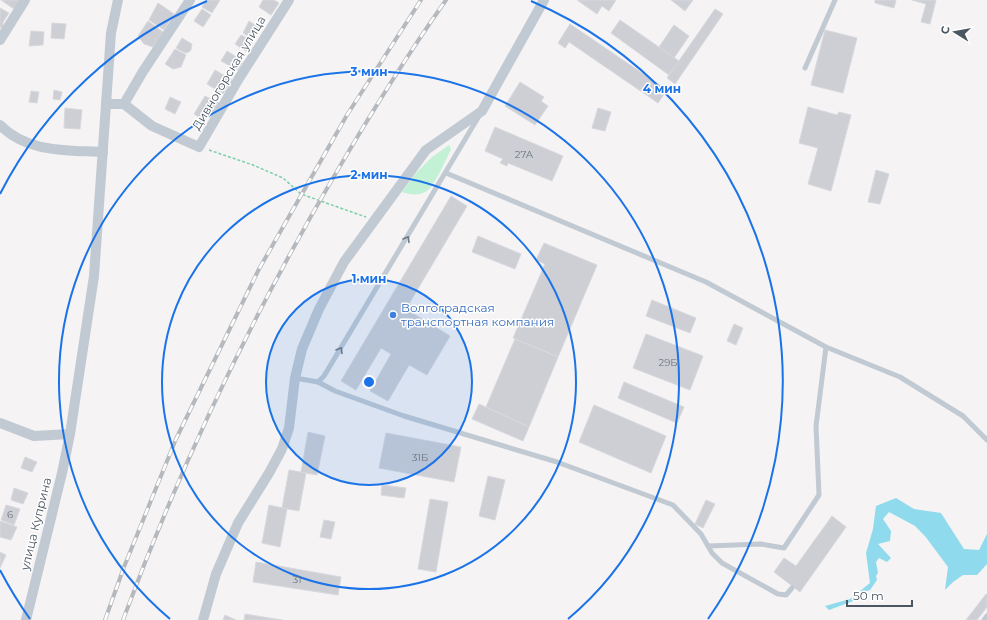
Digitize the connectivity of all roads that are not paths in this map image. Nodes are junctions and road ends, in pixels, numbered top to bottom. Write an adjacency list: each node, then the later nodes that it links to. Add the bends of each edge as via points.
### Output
1 (25, 0): 7 (street)
2 (118, 0): 9 (street, улица Куприна, via 111,33)
3 (190, 0): 10 (street)
4 (289, 0): 10 (street, Дивногорская улица, via 199,147 152,126)
5 (544, 0): 11 (street)
6 (835, 0): 8 (lane)
7 (0, 40)
8 (805, 68)
9 (106, 104): 10 (street); 13 (street, улица Куприна)
10 (124, 104)
11 (482, 111): 14 (lane); 16 (street, via 426,150 344,262 319,309 302,349)
12 (0, 125): 13 (street, via 25,142 45,148)
13 (103, 152): 19 (street, улица Куприна, via 94,276)
14 (446, 173): 15 (lane, via 706,282); 17 (lane, one-way to 14)
15 (826, 347): 20 (lane, via 900,377 963,416); 21 (lane, via 816,426 819,495 784,548 761,544)
16 (295, 378): 17 (lane); 25 (street, via 290,428 269,473 238,523 216,574)
17 (318, 382): 21 (lane, via 335,391 404,416 557,462 673,505 702,534)
18 (0, 422): 19 (street, via 34,436)
19 (70, 434): 24 (street, улица Куприна)
20 (987, 440)
21 (708, 546): 22 (lane, via 722,563 778,594 786,594)
22 (792, 588)
23 (987, 616): 26 (lane)
24 (26, 620)
25 (204, 620)
26 (984, 620)

